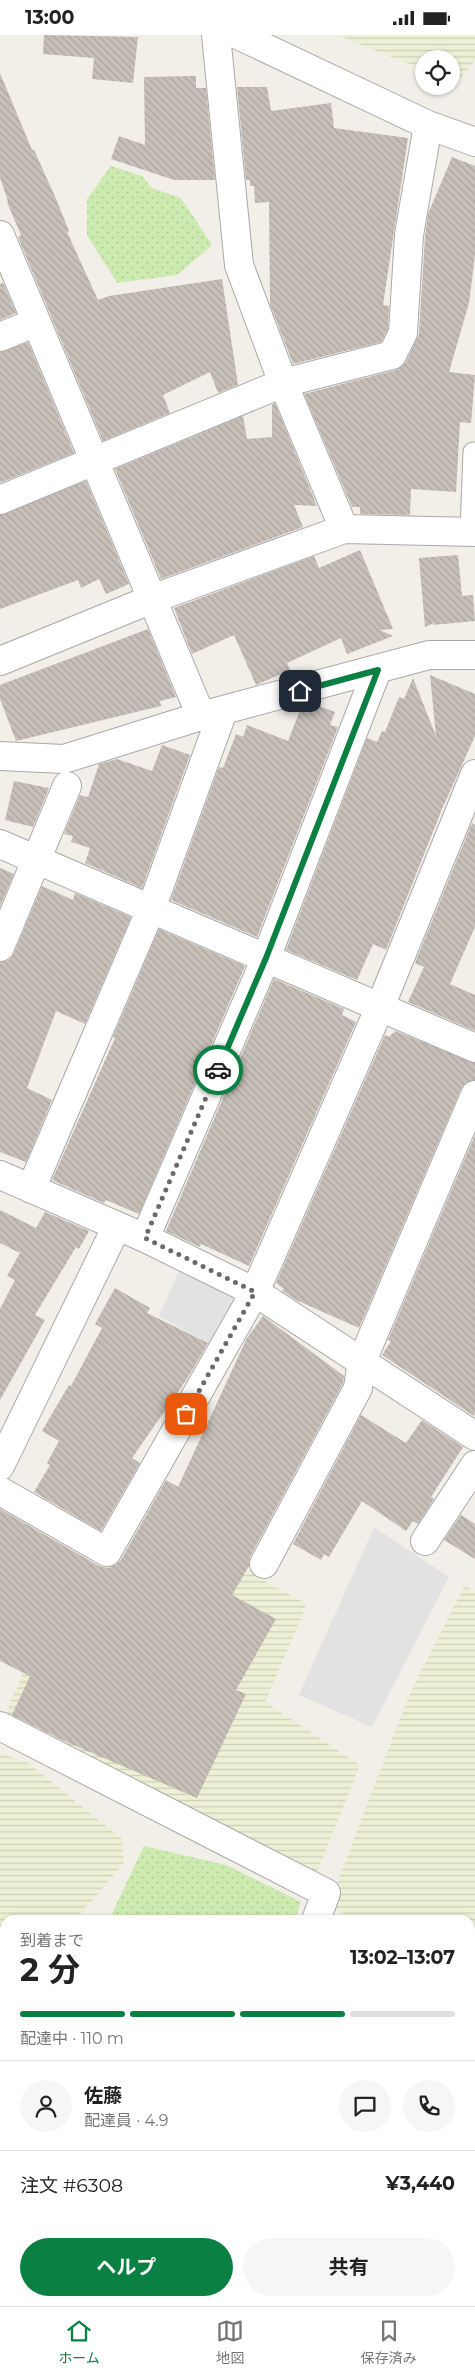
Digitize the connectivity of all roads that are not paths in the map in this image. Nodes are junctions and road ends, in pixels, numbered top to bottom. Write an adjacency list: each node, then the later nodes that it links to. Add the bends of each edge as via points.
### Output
1 (216, 35): 8 (street, via 239,265)
2 (238, 35): 3 (street)
3 (428, 125): 4 (street); 8 (street, via 409,235 403,333 392,355)
4 (475, 143)
5 (0, 235): 6 (street)
6 (36, 322): 7 (street); 10 (street)
7 (0, 337)
8 (283, 383): 10 (street); 12 (street)
9 (473, 452): 13 (lane)
10 (94, 461): 11 (street); 14 (street)
11 (0, 500)
12 (344, 529): 13 (street); 14 (street)
13 (472, 532)
14 (152, 599): 16 (street); 18 (street)
15 (475, 655): 17 (street, via 429,655)
16 (0, 661)
17 (378, 670): 18 (street); 26 (street)
18 (212, 714): 19 (street, via 64,759); 24 (street)
19 (0, 755)
20 (475, 774): 27 (street)
21 (68, 786): 23 (street)
22 (0, 844): 23 (street)
23 (36, 860): 24 (street); 25 (street)
24 (152, 909): 26 (street); 31 (street)
25 (0, 947)
26 (266, 958): 27 (street); 33 (street)
27 (380, 1007): 28 (street); 34 (street)
28 (475, 1048)
29 (475, 1095): 35 (street)
30 (0, 1175): 31 (street)
31 (31, 1189): 32 (street)
32 (117, 1226): 33 (street); 38 (street)
33 (145, 1238): 34 (street)
34 (255, 1292): 35 (street); 39 (street, via 108,1552)
35 (362, 1361): 36 (street); 41 (street, via 358,1388)
36 (475, 1436)
37 (475, 1465): 40 (street)
38 (0, 1466)
39 (0, 1491)
40 (425, 1541)
41 (264, 1564)
42 (0, 1727): 43 (street, via 326,1893)
43 (318, 1915)
44 (0, 2191): 45 (lane)
45 (0, 2196)

